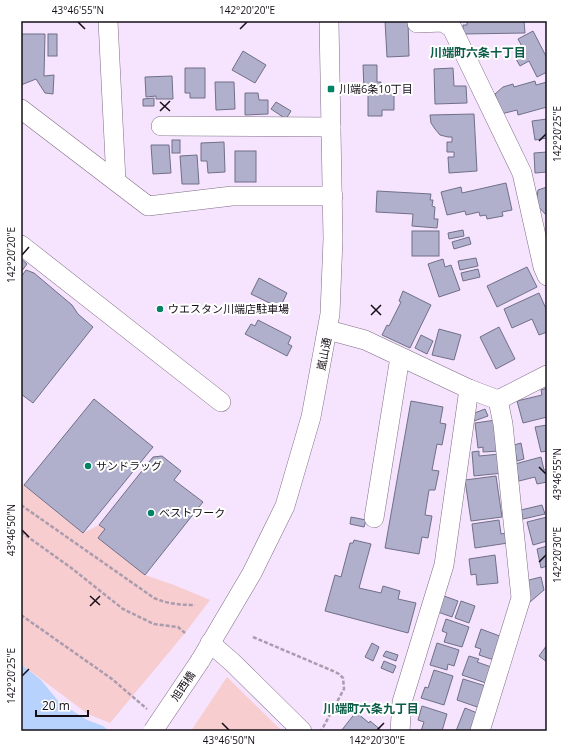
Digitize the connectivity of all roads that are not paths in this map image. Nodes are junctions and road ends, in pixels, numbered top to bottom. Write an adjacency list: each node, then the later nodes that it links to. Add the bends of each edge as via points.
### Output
1 (108, 21): 7 (street)
2 (329, 21): 6 (street, 嵐山通)
3 (417, 21): 10 (street, via 443,22 452,28 522,173)
4 (21, 109): 7 (street)
5 (161, 126): 6 (street)
6 (331, 127): 8 (street, 嵐山通)
7 (116, 181): 8 (street, via 148,206 232,196)
8 (332, 196): 11 (street, 嵐山通, via 333,239)
9 (21, 245): 16 (street)
10 (547, 276)
11 (328, 330): 12 (street, via 365,340); 18 (street, 嵐山通, via 311,417 285,506 252,573)
12 (400, 356): 14 (street); 17 (street)
13 (547, 375): 15 (street)
14 (469, 389): 15 (street); 22 (street, via 444,565 402,702)
15 (498, 400): 23 (street, via 503,424 521,598)
16 (221, 402)
17 (374, 518)
18 (210, 643): 19 (street, 嵐山通); 21 (street)
19 (200, 661): 20 (street, 旭西橋, bridge)
20 (152, 731)
21 (302, 731)
22 (400, 731)
23 (480, 731)

